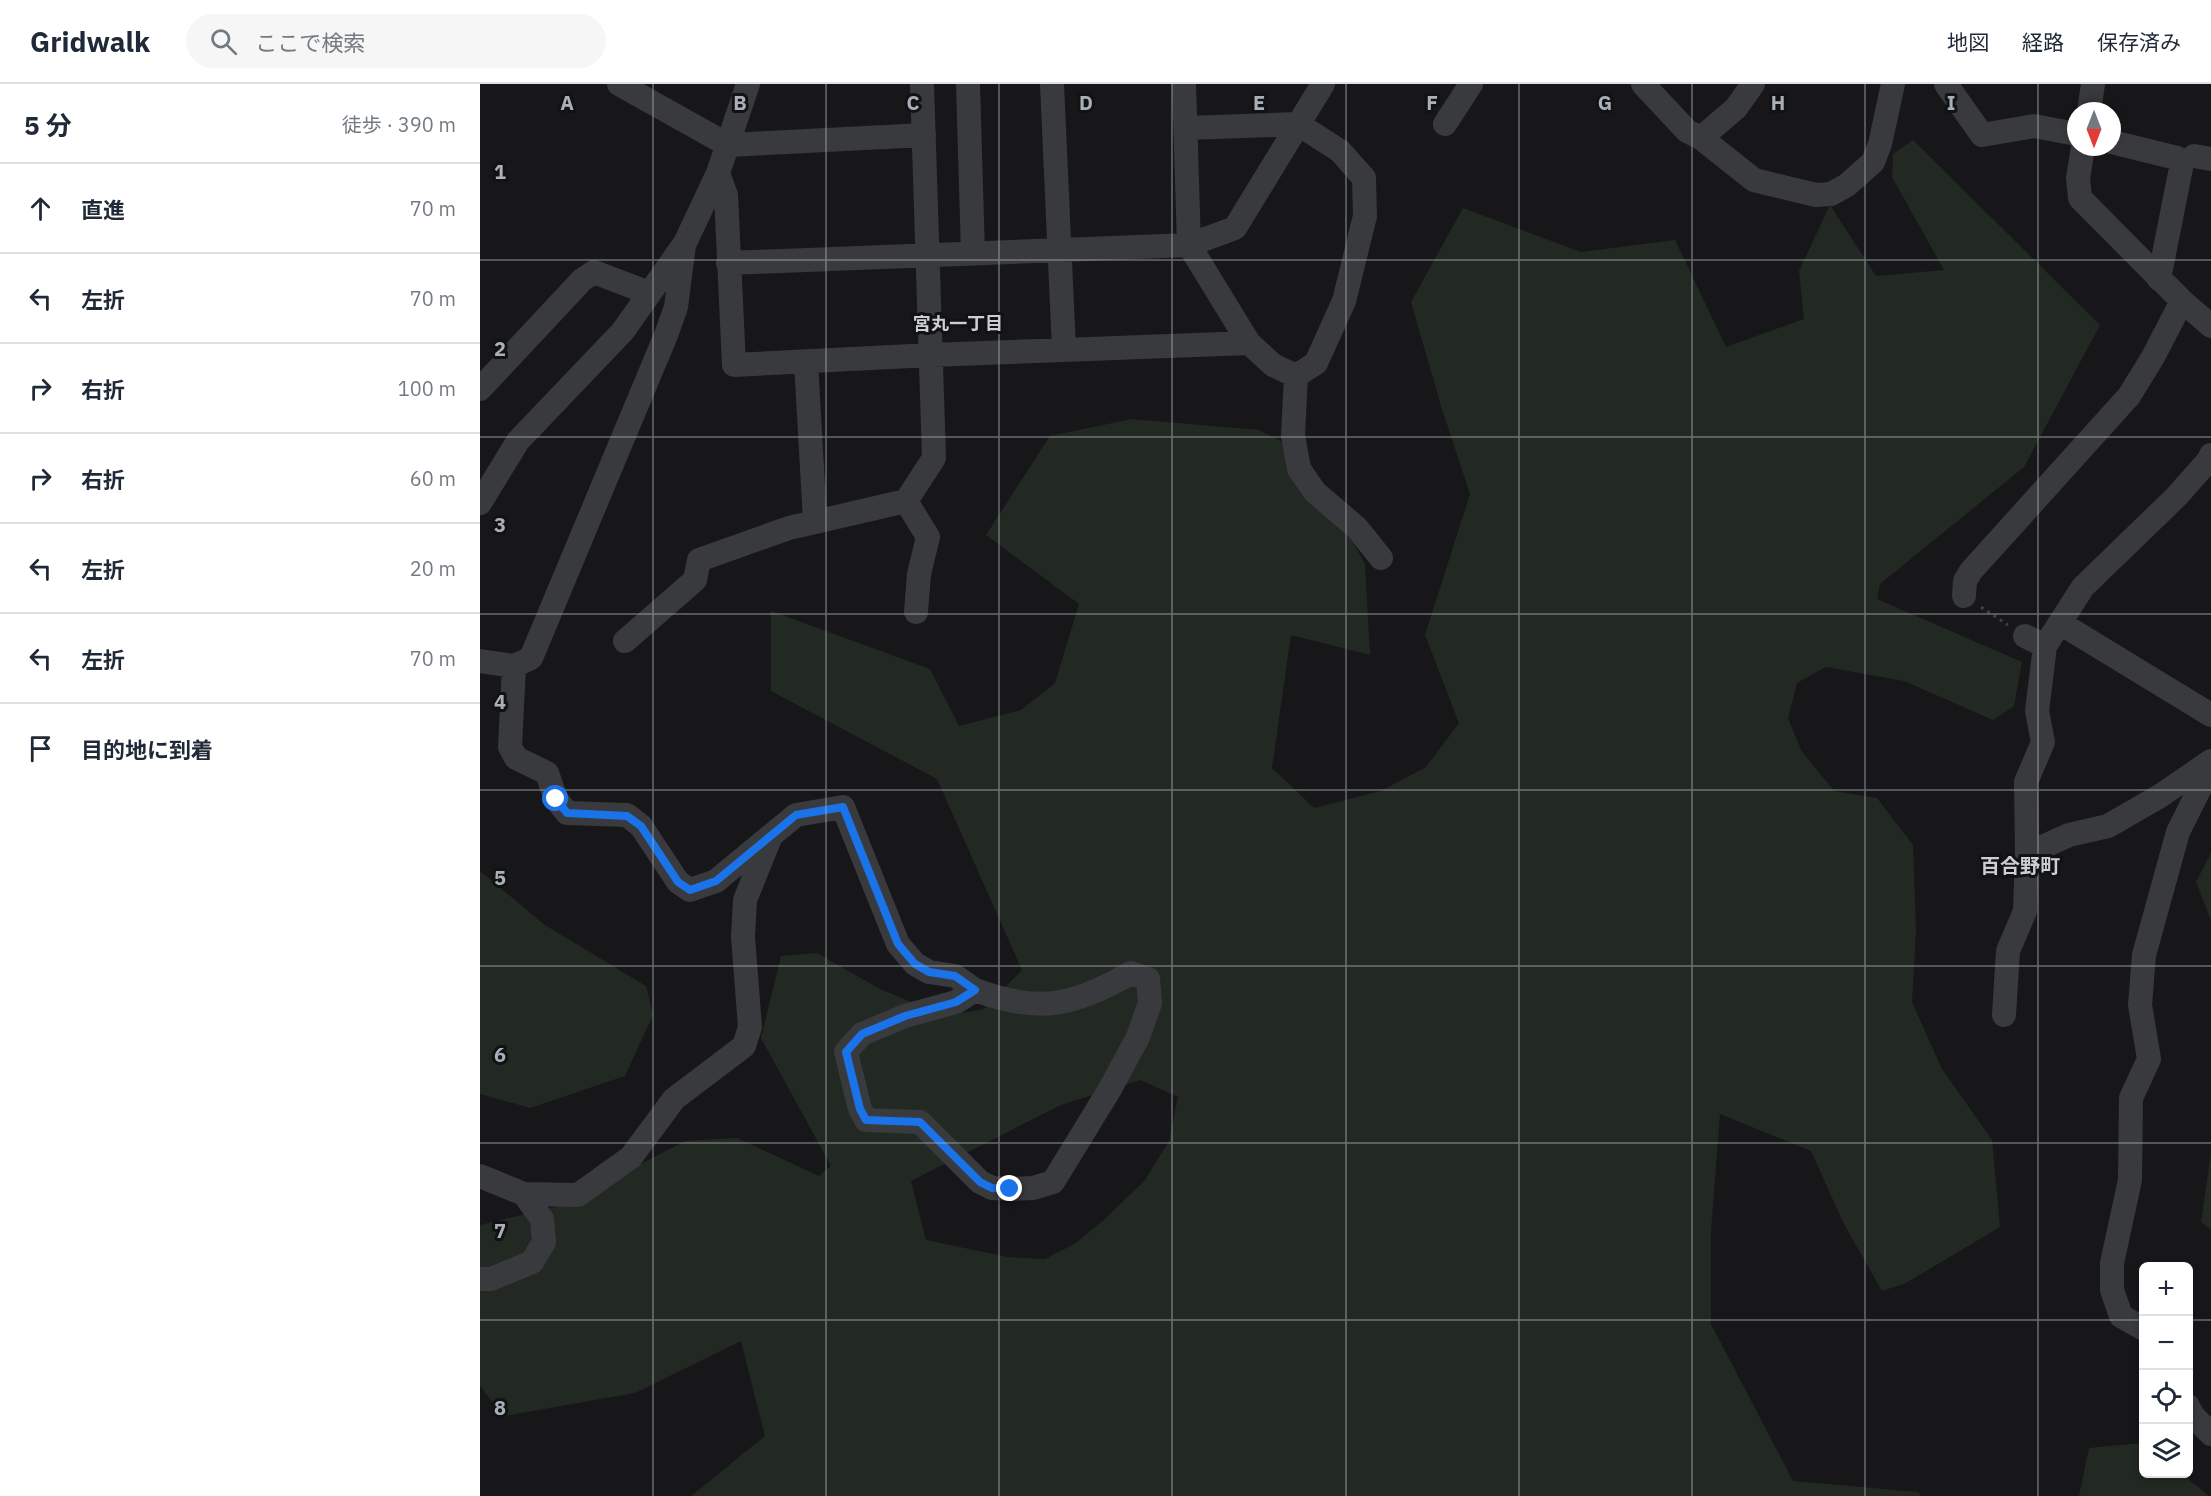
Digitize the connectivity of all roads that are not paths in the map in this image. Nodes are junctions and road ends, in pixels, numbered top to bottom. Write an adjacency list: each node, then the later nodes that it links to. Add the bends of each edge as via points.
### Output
1 (619, 84): 22 (street)
2 (748, 84): 22 (street)
3 (922, 84): 19 (street)
4 (968, 84): 28 (street)
5 (1052, 84): 27 (street)
6 (1184, 84): 17 (street)
7 (1323, 84): 15 (street)
8 (1471, 84): 16 (street)
9 (1643, 84): 20 (street, via 1687,131)
10 (1753, 84): 20 (street, via 1736,108)
11 (1891, 84): 20 (street, via 1873,162 1832,194 1816,195 1754,180)
12 (1946, 84): 18 (street, via 1982,135 2034,126)
13 (2093, 84): 14 (street)
14 (2090, 102)
15 (1299, 124): 17 (street); 26 (street, via 1235,228); 39 (street, via 1340,151 1364,178 1365,216 1344,301 1317,363)
16 (1445, 124)
17 (1186, 128): 26 (street)
18 (2067, 132)
19 (924, 135): 22 (street); 29 (street)
20 (1701, 138)
21 (2121, 144): 31 (street, via 2176,158 2182,163)
22 (728, 145): 24 (street)
23 (2082, 156): 31 (street, via 2079,198)
24 (718, 173): 25 (street); 30 (street, via 726,195)
25 (685, 243): 32 (street); 51 (street, via 676,307 641,396 531,658)
26 (1189, 245): 27 (street); 35 (street)
27 (1059, 250): 28 (street); 36 (street)
28 (973, 254): 29 (street)
29 (928, 255): 30 (street); 37 (street)
30 (728, 263): 38 (street, via 734,365)
31 (2159, 279): 33 (street)
32 (649, 293): 40 (street, via 594,272 582,280); 43 (street, via 623,331 518,441)
33 (2182, 301): 34 (street); 46 (street, via 2129,396 1971,571 1965,581)
34 (2211, 326)
35 (1249, 343): 36 (street); 39 (street, via 1273,365)
36 (1064, 350): 37 (street)
37 (931, 355): 38 (street); 42 (street, via 934,458)
38 (806, 362): 44 (street)
39 (1296, 376): 45 (street, via 1293,435 1299,469 1315,492 1357,528)
40 (480, 389)
41 (2211, 454): 48 (street, via 2176,497 2083,587)
42 (906, 501): 44 (street); 47 (street, via 928,537 919,574)
43 (480, 503)
44 (816, 521): 49 (street, via 699,560 695,580)
45 (1381, 558)
46 (1964, 596)
47 (916, 612)
48 (2060, 623): 52 (street); 55 (street, via 2035,641 2037,711 2043,742 2026,782)
49 (625, 640)
50 (480, 661): 51 (street)
51 (514, 666): 54 (street, via 510,747 516,758 547,773 556,799 567,813 627,816 641,826 678,882 690,890 716,881)
52 (2211, 715)
53 (2211, 764): 55 (street, via 2108,826 2069,835); 61 (street, via 2178,832 2144,955 2140,1005 2149,1059 2131,1098 2130,1180 2112,1263 2112,1290 2121,1316)
54 (771, 836): 56 (street, via 796,815 843,807 898,944 915,964 929,972 955,976); 59 (street, via 745,900 743,937 750,1027 744,1046 674,1099 631,1157 578,1195)
55 (2027, 854): 57 (street, via 2025,911 2008,951)
56 (975, 990): 56 (street, via 956,1002 905,1016 862,1034 846,1052 860,1109 866,1120 920,1122 980,1182 992,1188 1033,1188 1053,1182 1138,1037 1150,1003 1148,979 1131,973 1100,989 1054,1004 1002,1000)
57 (2004, 1015)
58 (480, 1176): 59 (street)
59 (524, 1194): 60 (street, via 542,1219 544,1242 532,1262 491,1279)
60 (480, 1279)
61 (2139, 1326)
62 (2193, 1416): 63 (street)
63 (2211, 1434)

